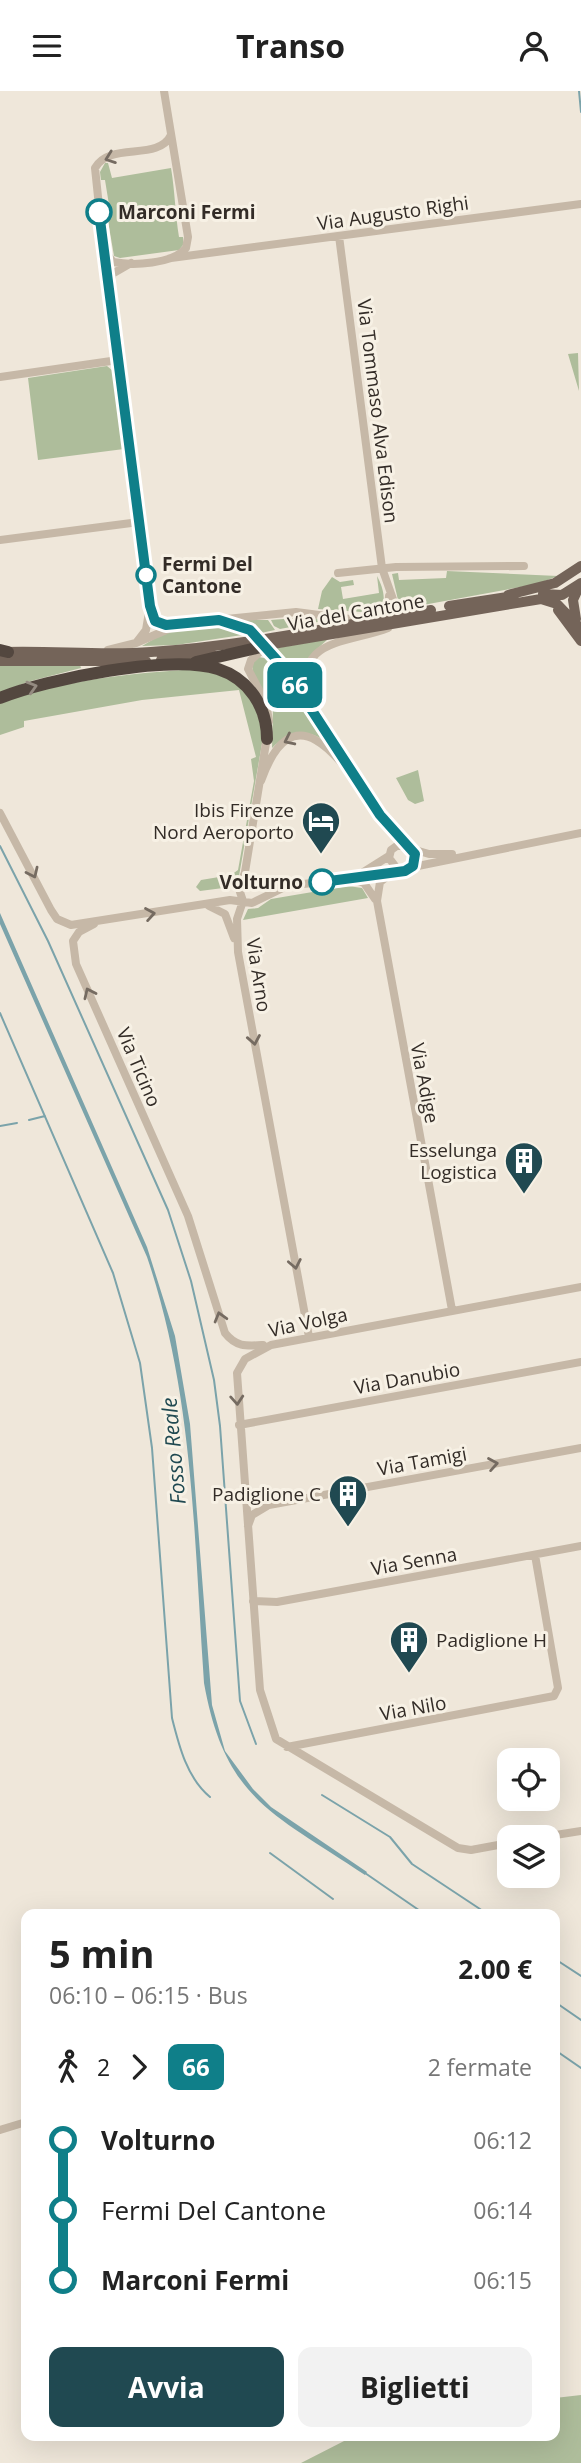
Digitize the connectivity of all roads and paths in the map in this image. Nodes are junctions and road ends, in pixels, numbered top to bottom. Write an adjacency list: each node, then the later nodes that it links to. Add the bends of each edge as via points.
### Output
1 (164, 91): 2 (street)
2 (171, 135): 3 (street); 4 (street)
3 (155, 147): 4 (street, via 168,149); 8 (street, one-way to 8, via 107,156 96,165)
4 (176, 160): 7 (street)
5 (581, 204): 6 (street, Via Augusto Righi)
6 (339, 236): 9 (street, Via Augusto Righi); 19 (street, Via Tommaso Alva Edison)
7 (188, 237): 9 (street, via 196,251); 10 (street, via 185,250)
8 (104, 250): 11 (street, via 113,262); 12 (street)
9 (208, 253): 10 (street, Via Augusto Righi)
10 (171, 258): 11 (street)
11 (131, 263): 12 (street, via 112,274)
12 (109, 292): 13 (street)
13 (118, 360): 14 (street); 15 (street)
14 (0, 377)
15 (139, 521): 16 (street); 25 (street)
16 (0, 540)
17 (524, 566): 19 (street, Via del Cantone)
18 (581, 566): 23 (main road, via 555,583)
19 (382, 568): 20 (street, Via del Cantone); 22 (street, Via Tommaso Alva Edison)
20 (338, 573)
21 (581, 584): 23 (main road, Via del Cantone, via 562,595); 31 (main road, via 572,606)
22 (388, 590): 26 (street, via 399,607); 28 (street, via 388,609)
23 (489, 599): 26 (main road, Via del Cantone)
24 (528, 601): 29 (main road, Via del Cantone); 31 (main road, Via del Cantone, via 553,601); 32 (main road, via 551,605)
25 (150, 606): 30 (street, Via del Cantone, via 157,622); 33 (street, via 146,630)
26 (415, 613): 28 (main road, Via del Cantone)
27 (219, 620): 28 (street, Via del Cantone, via 296,612); 30 (street, Via del Cantone); 34 (street, Via del Cantone, via 244,626)
28 (370, 621): 34 (main road, Via del Cantone, via 276,636)
29 (404, 622): 34 (main road, Via del Cantone); 39 (street, via 332,642 317,652 306,680)
30 (183, 624): 33 (street, Via del Cantone)
31 (581, 629)
32 (581, 641)
33 (136, 643): 36 (street, Via del Cantone)
34 (262, 644): 35 (main road, Via del Cantone, via 152,661); 36 (main road, Via del Cantone); 37 (highway); 39 (street); 40 (street, Via Arno, via 248,669 269,713)
35 (2, 654): 36 (main road, Via del Cantone)
36 (88, 655)
37 (175, 666): 38 (highway, one-way to 37, via 64,678); 40 (highway, via 211,667 239,680 260,704)
38 (0, 698)
39 (318, 719): 42 (street)
40 (267, 739): 41 (street, Via Arno)
41 (261, 781): 42 (street, one-way to 41, via 325,744 307,735 280,744); 52 (street, Via Arno)
42 (359, 785): 45 (street, via 386,824)
43 (0, 813): 59 (street, one-way to 59, via 57,919 71,925)
44 (581, 833): 46 (street)
45 (410, 847): 46 (street, via 429,854); 47 (street, via 396,846); 48 (street, via 416,858)
46 (472, 854): 48 (street)
47 (389, 856): 49 (street); 50 (street)
48 (410, 869): 49 (street)
49 (397, 871): 50 (street); 57 (street, via 380,882)
50 (353, 877): 51 (street)
51 (339, 879): 54 (street); 57 (street, via 362,882)
52 (242, 883): 53 (street, via 251,879); 56 (street, Via Arno)
53 (260, 884): 54 (street); 55 (street)
54 (288, 886): 55 (street)
55 (260, 899): 56 (street)
56 (243, 901): 58 (street); 60 (street, Via Arno, via 237,919)
57 (377, 901): 62 (street, Via Adige)
58 (206, 905): 59 (street, one-way to 58); 60 (street, via 225,914)
59 (94, 924): 64 (street, Via Ticino, one-way to 59, via 242,1346 225,1333 188,1216 72,955 75,937)
60 (238, 952): 63 (street, Via Arno, one-way to 63)
61 (581, 1287): 62 (street, Via Volga)
62 (452, 1310): 63 (street, Via Volga)
63 (309, 1336): 64 (street, Via Volga)
64 (271, 1345): 66 (street, Via Volga, one-way to 66, via 249,1355 238,1367)
65 (581, 1362): 66 (street, Via Danubio)
66 (239, 1425): 68 (street, Via Volga)
67 (581, 1448): 69 (street, Via Tamigi, one-way to 67)
68 (244, 1485): 69 (street, via 252,1500); 70 (street, Via Volga)
69 (269, 1505): 70 (street, via 252,1515)
70 (247, 1528): 73 (street, Via Volga)
71 (581, 1546): 72 (street, Via Senna)
72 (535, 1555): 73 (street, Via Senna, via 277,1602); 74 (street, Via Nilo, via 558,1688 551,1698)
73 (253, 1601): 74 (street, via 263,1707 276,1739)
74 (287, 1747): 77 (street, via 458,1848)
75 (581, 1831): 76 (street)
76 (560, 1834)
77 (497, 1845)
78 (21, 2124): 79 (street)
79 (0, 2130)

